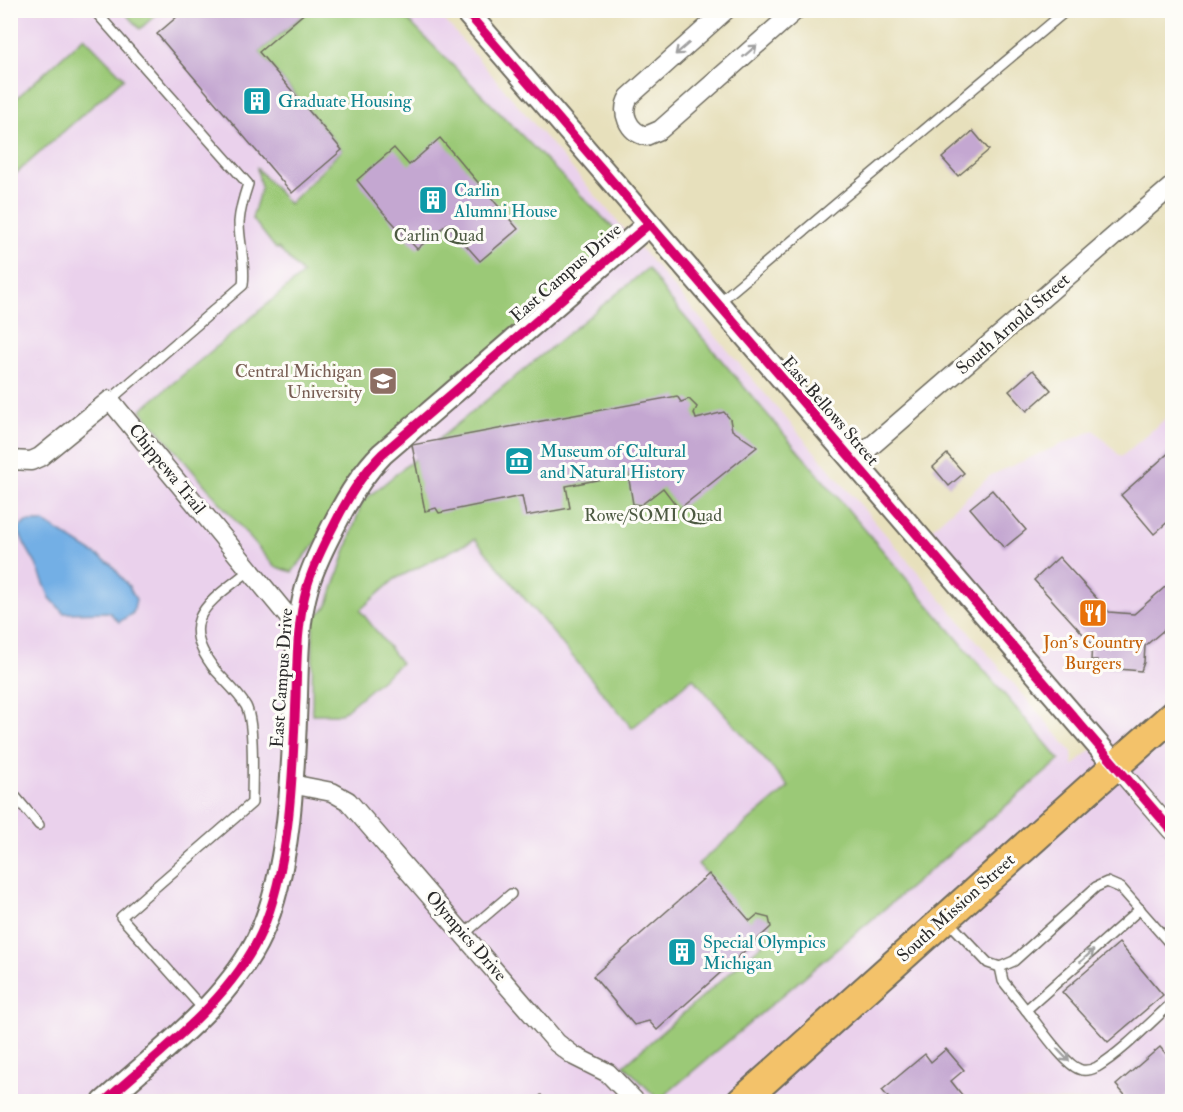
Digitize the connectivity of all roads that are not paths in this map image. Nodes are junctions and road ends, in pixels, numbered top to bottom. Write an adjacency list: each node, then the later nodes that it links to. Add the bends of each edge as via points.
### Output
1 (94, 10): 9 (lane, via 248,184 239,222 243,285)
2 (465, 10): 7 (street, East Bellows Street)
3 (726, 10): 4 (street, one-way to 4, via 629,98 624,113 636,132 646,136 660,130)
4 (796, 10)
5 (1067, 10): 8 (lane)
6 (1173, 186): 11 (street, South Arnold Street)
7 (649, 224): 8 (street, East Bellows Street); 13 (street, East Campus Drive, via 371,465 347,499 311,573)
8 (717, 304): 11 (street, East Bellows Street)
9 (110, 400): 10 (street, via 40,457 31,461); 12 (street, Chippewa Trail)
10 (10, 460)
11 (853, 462): 15 (street, East Bellows Street)
12 (250, 570): 13 (street, Chippewa Trail); 27 (lane, via 206,605 198,620 197,638 209,662 246,707 252,740 252,802 121,917)
13 (300, 631): 16 (street, East Campus Drive)
14 (1173, 716): 15 (main road, South Mission Street)
15 (1115, 765): 19 (street, East Bellows Street); 22 (main road, South Mission Street)
16 (291, 784): 23 (street, Olympics Drive, via 332,792 348,801); 27 (street, East Campus Drive, via 281,868 264,926 237,974)
17 (10, 790): 18 (lane)
18 (39, 825)
19 (1173, 831)
20 (511, 894): 23 (lane)
21 (1140, 909): 24 (lane); 25 (lane, via 1121,888 1107,882 1096,887 1014,961); 28 (lane, one-way to 21)
22 (945, 918): 25 (lane, via 988,963); 31 (main road, South Mission Street)
23 (464, 934): 30 (street, Olympics Drive, via 557,1043 608,1073)
24 (1173, 946)
25 (1000, 967): 28 (lane, via 1003,981)
26 (1173, 1003): 28 (lane, one-way to 26, via 1070,1062 1089,1071)
27 (204, 1010): 29 (street, East Campus Drive)
28 (1026, 1010)
29 (104, 1101)
30 (636, 1101)
31 (741, 1101)

